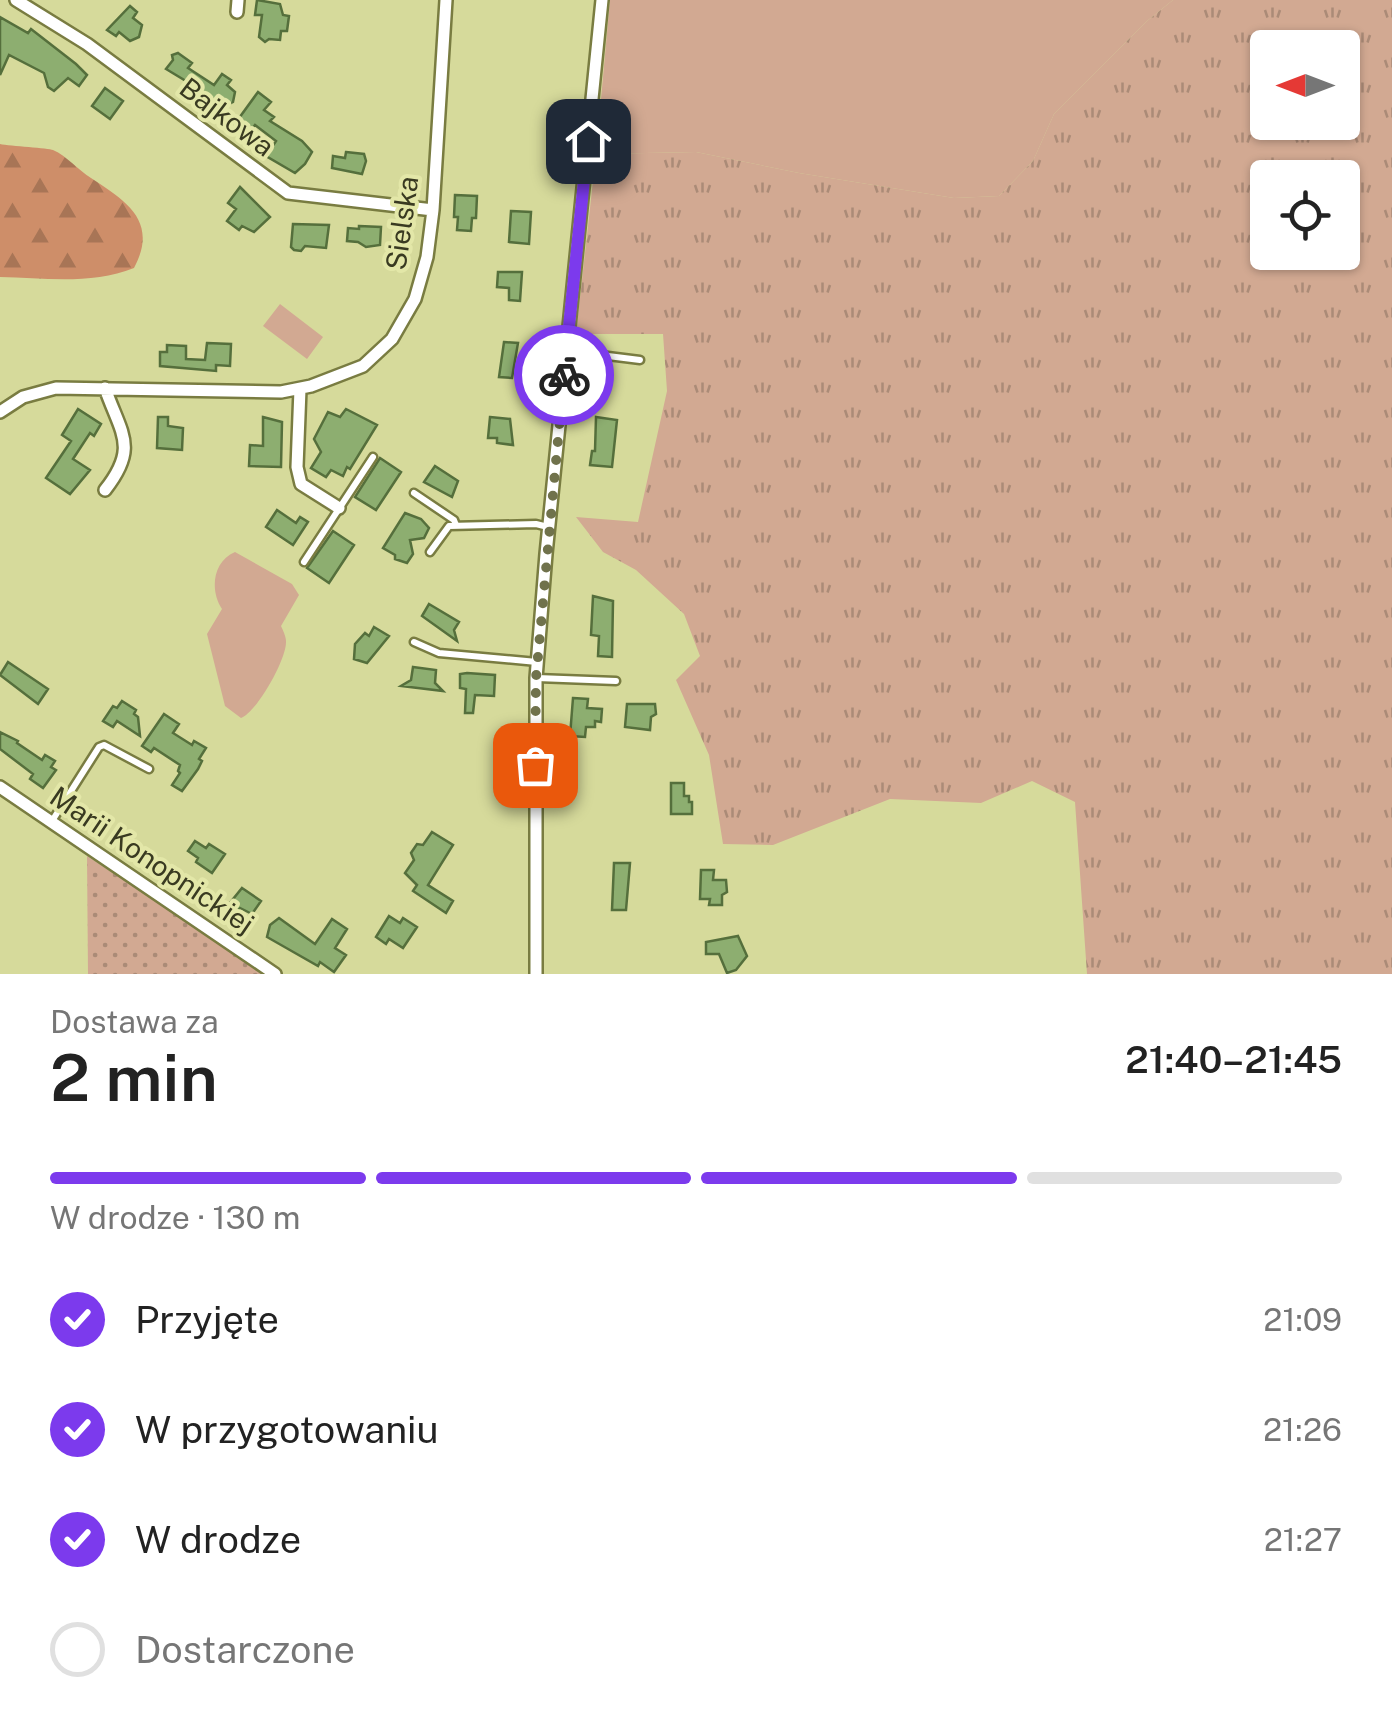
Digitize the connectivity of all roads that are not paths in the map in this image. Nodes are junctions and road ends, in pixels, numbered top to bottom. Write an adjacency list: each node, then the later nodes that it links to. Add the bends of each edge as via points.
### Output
1 (16, 0): 4 (street, Bajkowa, via 87,44 288,193)
2 (446, 0): 4 (street, Sielska)
3 (602, 0): 5 (street)
4 (433, 210): 8 (street, Sielska, via 415,299 392,340 342,377)
5 (566, 350): 6 (lane); 15 (street)
6 (640, 360)
7 (105, 388): 8 (street, Sielska); 9 (street, Sielska, via 56,388 22,397); 11 (street, via 125,444 121,470)
8 (300, 388): 13 (street, via 301,484)
9 (0, 412)
10 (373, 457): 13 (lane)
11 (105, 490)
12 (414, 493): 14 (lane)
13 (339, 508): 17 (lane)
14 (456, 525): 15 (lane); 16 (lane)
15 (549, 528): 19 (street)
16 (430, 552)
17 (304, 562)
18 (414, 642): 19 (lane, via 439,653)
19 (538, 662): 20 (street)
20 (536, 678): 21 (lane); 26 (street)
21 (616, 680)
22 (149, 770): 24 (lane, via 99,747)
23 (0, 787): 24 (street, Marii Konopnickiej)
24 (52, 822): 25 (street, Marii Konopnickiej)
25 (275, 974)
26 (536, 974)

